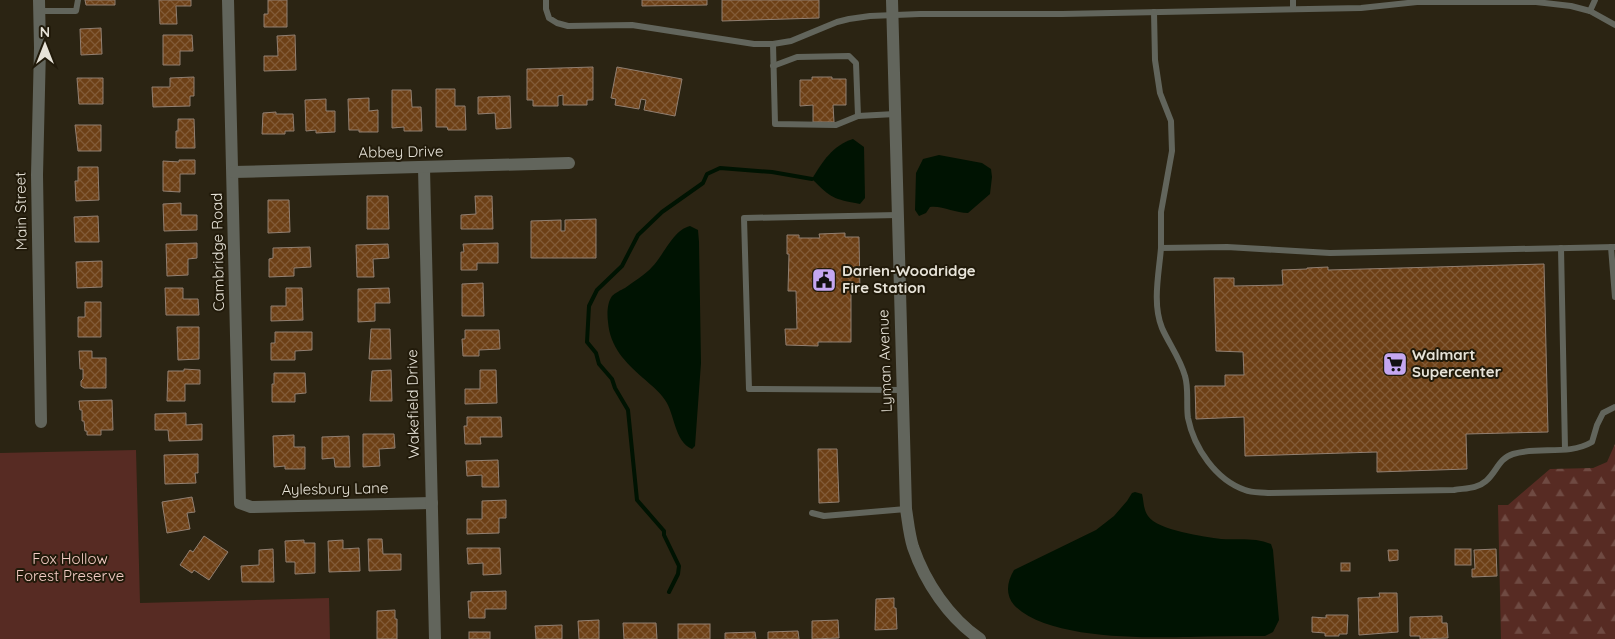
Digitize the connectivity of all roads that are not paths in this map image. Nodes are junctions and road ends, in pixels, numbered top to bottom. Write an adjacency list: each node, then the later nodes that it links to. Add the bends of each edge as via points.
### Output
1 (78, 0): 9 (lane, via 76,11)
2 (228, 0): 22 (street, Cambridge Road)
3 (546, 0): 16 (lane, via 549,18 568,26 632,25 754,44)
4 (892, 0): 14 (street, Lyman Avenue)
5 (1293, 0): 10 (lane)
6 (1361, 0): 11 (lane)
7 (1595, 0): 12 (lane)
8 (1417, 1): 11 (lane); 12 (lane, via 1536,2)
9 (39, 6): 30 (street, Main Street, via 37,175)
10 (1293, 8): 11 (lane); 13 (lane)
11 (1361, 8)
12 (1590, 11): 15 (lane)
13 (1154, 12): 14 (lane); 25 (lane, via 1155,60 1160,93 1171,122 1172,151 1161,212)
14 (892, 16): 16 (lane, via 848,19 791,41); 18 (street, Lyman Avenue)
15 (1615, 25)
16 (773, 44): 17 (lane)
17 (774, 66): 19 (lane, via 796,57 849,56 856,63); 19 (lane, via 775,124 836,125)
18 (895, 114): 19 (lane); 23 (street, Lyman Avenue)
19 (858, 116)
20 (569, 163): 21 (street, Abbey Drive)
21 (424, 168): 22 (street, Abbey Drive); 33 (street, Wakefield Drive)
22 (232, 172): 32 (street, Cambridge Road)
23 (898, 215): 28 (street, Lyman Avenue); 28 (lane, via 744,218 749,389)
24 (1613, 247): 26 (lane); 27 (lane)
25 (1161, 248): 26 (lane, via 1227,247 1330,254); 31 (lane, via 1157,306 1162,327 1176,350 1186,377 1188,418 1195,440 1214,470 1247,491 1454,490 1478,487 1510,455 1525,451)
26 (1561, 248): 31 (lane)
27 (1615, 297)
28 (902, 390): 34 (street, Lyman Avenue)
29 (1615, 407): 31 (lane, via 1603,414 1592,442 1582,448)
30 (41, 422)
31 (1565, 450)
32 (240, 503): 33 (street, Aylesbury Lane, via 251,507)
33 (432, 503): 37 (street, Wakefield Drive)
34 (906, 509): 35 (lane, via 824,516); 36 (street, Lyman Avenue, via 913,547 925,574 937,596)
35 (812, 513)
36 (974, 637)
37 (435, 639)

